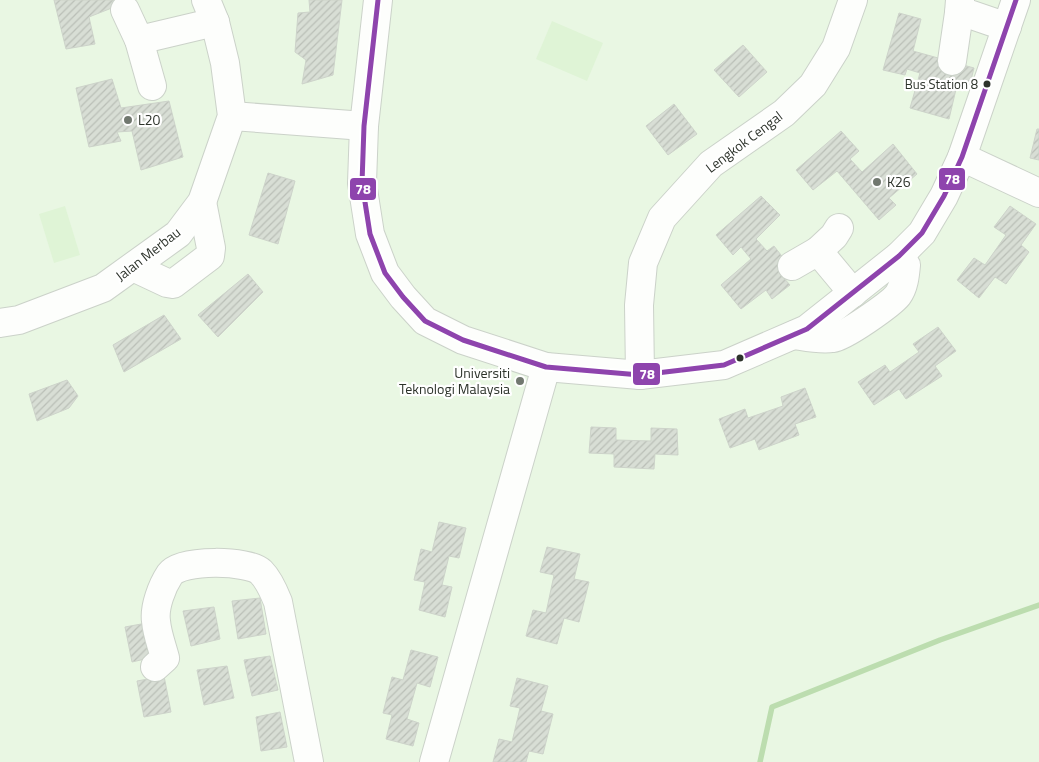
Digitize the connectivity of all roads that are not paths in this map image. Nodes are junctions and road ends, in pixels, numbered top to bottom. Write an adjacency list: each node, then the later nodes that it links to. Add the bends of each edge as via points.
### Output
1 (378, 0): 12 (street)
2 (853, 0): 25 (street, Lengkok Cengal, via 836,48 813,85 784,113 711,164 662,218 643,263 639,305)
3 (1016, 0): 7 (street)
4 (959, 6): 7 (street, via 969,14); 9 (street)
5 (125, 10): 8 (street)
6 (210, 11): 8 (street); 11 (street, Jalan Merbau, via 225,63)
7 (1007, 27): 13 (street)
8 (139, 40): 10 (street)
9 (952, 61)
10 (152, 86)
11 (232, 116): 12 (street); 15 (street, Jalan Merbau)
12 (364, 126): 24 (street, via 362,183 370,234 384,273 425,321 463,340)
13 (962, 157): 14 (street); 18 (street, via 922,233)
14 (1039, 192)
15 (202, 202): 20 (street, Jalan Merbau, via 178,234); 20 (street, via 210,256 173,284)
16 (839, 228): 17 (street)
17 (818, 251): 19 (street); 21 (street)
18 (899, 256): 21 (street); 23 (street, via 906,265 905,280 898,295 869,318 836,338)
19 (792, 266)
20 (133, 267): 22 (street, Jalan Merbau, via 103,288 19,320)
21 (853, 292): 23 (street, via 807,329)
22 (0, 323)
23 (794, 335): 25 (street, via 724,364)
24 (546, 367): 25 (street); 28 (street)
25 (640, 375)
26 (155, 667): 27 (street, via 165,658 155,619 159,597 171,572 188,564 213,563 238,564 260,570 278,602)
27 (309, 762)
28 (434, 762)

